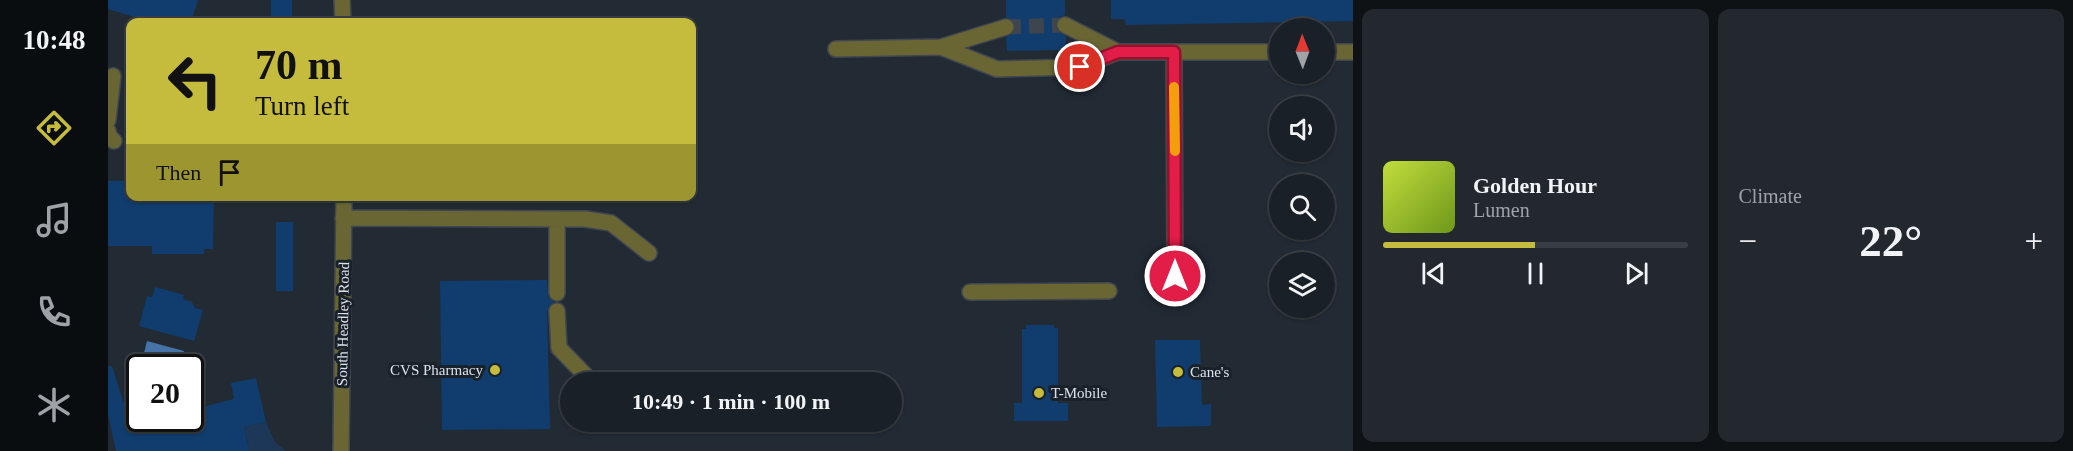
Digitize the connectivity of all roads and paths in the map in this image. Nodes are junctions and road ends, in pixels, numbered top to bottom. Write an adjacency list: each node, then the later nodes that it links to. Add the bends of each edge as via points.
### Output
1 (342, 0): 2 (street)
2 (343, 18)
3 (1065, 25): 7 (street)
4 (1006, 27): 5 (street)
5 (941, 47): 6 (street); 7 (street, via 997,69 1080,67)
6 (836, 49)
7 (1118, 52): 8 (street)
8 (1174, 52): 9 (street); 18 (street)
9 (1269, 52)
10 (1335, 52): 11 (street)
11 (1353, 52)
12 (113, 76): 13 (street)
13 (108, 120)
14 (344, 201): 15 (street, South Headley Road)
15 (344, 218): 16 (street); 24 (street, South Headley Road)
16 (557, 219): 17 (street, via 611,223); 21 (street)
17 (649, 253)
18 (1175, 276)
19 (1109, 291): 20 (street)
20 (970, 292)
21 (557, 293)
22 (557, 311): 23 (street, via 559,348)
23 (582, 372)
24 (341, 451)

